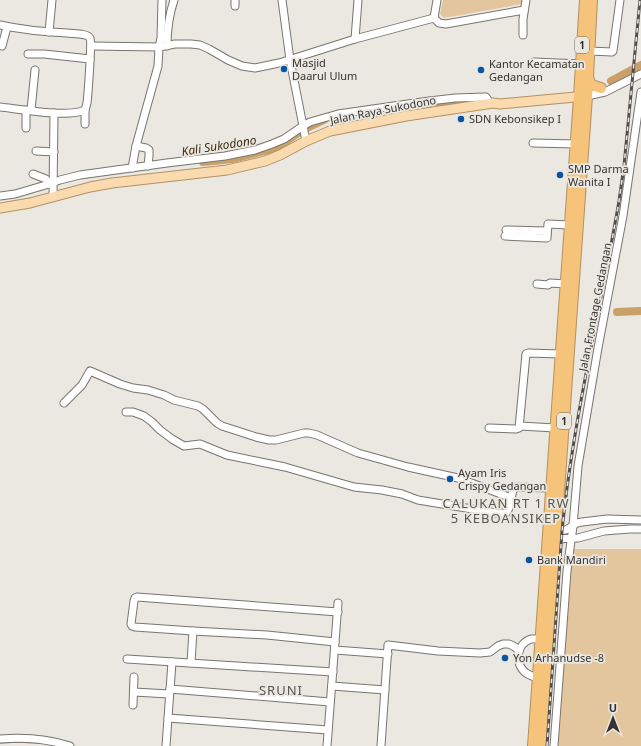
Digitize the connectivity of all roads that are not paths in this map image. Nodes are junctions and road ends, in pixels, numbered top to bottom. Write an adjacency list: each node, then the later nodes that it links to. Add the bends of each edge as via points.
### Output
1 (52, 0): 14 (street)
2 (162, 0): 19 (street)
3 (174, 0): 19 (street)
4 (282, 0): 23 (street)
5 (358, 0): 16 (street)
6 (437, 0): 12 (street)
7 (526, 0): 11 (street)
8 (585, 0): 25 (highway, 1)
9 (592, 0): 20 (highway, 1)
10 (620, 0): 20 (street, via 613,51)
11 (524, 10): 12 (street, via 446,24 439,23); 15 (street)
12 (434, 18): 16 (street)
13 (3, 26): 14 (street); 17 (street)
14 (49, 32): 18 (street, via 84,35 90,38)
15 (523, 35)
16 (355, 39): 23 (street)
17 (2, 46)
18 (91, 46): 19 (street); 22 (street)
19 (162, 47): 23 (street, via 175,44 200,46 249,68); 44 (street)
20 (589, 51): 27 (highway, 1)
21 (28, 54): 22 (street)
22 (90, 59): 36 (street)
23 (290, 60): 39 (street)
24 (534, 62): 25 (street)
25 (581, 64): 32 (highway, 1)
26 (35, 70): 35 (street)
27 (588, 73): 29 (highway, via 590,85); 32 (highway, 1)
28 (641, 74): 30 (street)
29 (601, 88): 30 (street); 32 (street)
30 (615, 88): 32 (street, via 600,94)
31 (641, 92): 69 (street, Jalan Frontage Gedangan, via 623,216 578,466)
32 (583, 93): 33 (main road, Jalan Raya Sukodono, via 500,99); 43 (highway, 1); 71 (highway, 1)
33 (491, 103): 39 (street, via 486,97 429,101 338,114 316,120); 41 (main road, Jalan Raya Sukodono, via 353,126)
34 (0, 107): 35 (street)
35 (28, 110): 37 (street); 40 (street)
36 (85, 110): 37 (street); 38 (street)
37 (54, 113): 47 (street)
38 (85, 124)
39 (303, 127): 41 (street); 46 (street)
40 (26, 128)
41 (305, 138): 48 (main road, Jalan Raya Sukodono, via 280,155)
42 (533, 143): 43 (street)
43 (576, 144): 56 (highway, 1)
44 (136, 146): 49 (street, via 149,150); 50 (street)
45 (36, 150): 47 (street)
46 (255, 150): 48 (street); 49 (street)
47 (54, 152): 52 (street)
48 (258, 161): 53 (main road, Jalan Raya Sukodono, via 227,170)
49 (148, 166): 50 (street)
50 (132, 168): 52 (street, via 80,175)
51 (33, 174): 52 (street)
52 (52, 183): 53 (street); 54 (street)
53 (53, 194): 55 (main road, Jalan Raya Sukodono, via 30,203)
54 (0, 196)
55 (0, 208)
56 (570, 225): 57 (street, via 548,224 547,238); 59 (highway, 1)
57 (505, 233)
58 (537, 284): 59 (street)
59 (566, 284): 60 (highway, 1)
60 (561, 354): 63 (street, via 526,354); 65 (highway, 1)
61 (64, 403): 67 (street, via 82,385 90,371 120,384 198,406 222,426 256,437 276,440 309,433 358,453 458,478)
62 (126, 412): 67 (street, via 144,416 184,446 200,444 227,455 285,467 354,487 382,490 418,500 496,513 506,513 510,509)
63 (520, 426): 64 (street, via 516,429); 65 (street)
64 (490, 428)
65 (556, 428): 66 (highway, 1)
66 (551, 488): 67 (street, via 515,486); 71 (highway, 1)
67 (510, 497)
68 (641, 520): 69 (street, via 601,520 577,523)
69 (574, 526): 71 (street); 72 (street, Jalan Frontage Gedangan)
70 (641, 529): 72 (street, via 604,530)
71 (552, 535): 72 (street); 76 (highway, 1); 102 (highway, 1)
72 (572, 538): 103 (street, Jalan Frontage Gedangan, via 567,571)
73 (338, 603): 74 (street)
74 (338, 612): 75 (street, via 135,598 132,626); 77 (street)
75 (193, 631): 77 (street); 83 (street)
76 (540, 639): 79 (street, via 531,640); 86 (highway, 1)
77 (335, 642): 78 (street)
78 (335, 650): 80 (street); 84 (street)
79 (519, 651): 80 (street, via 509,644 498,646 490,652 480,653 388,646); 86 (street, via 518,661 522,670)
80 (388, 654): 88 (street)
81 (127, 659): 82 (street)
82 (172, 662): 83 (street); 90 (street)
83 (191, 663): 84 (street)
84 (333, 672): 87 (street)
85 (134, 677): 89 (street)
86 (538, 678): 101 (highway, 1)
87 (332, 686): 88 (street); 91 (street)
88 (385, 690): 100 (street)
89 (134, 692): 90 (street); 92 (street)
90 (170, 692): 91 (street); 93 (street)
91 (330, 702): 94 (street)
92 (133, 705)
93 (168, 718): 94 (street); 98 (street)
94 (328, 730): 99 (street)
95 (0, 739): 96 (street)
96 (10, 742): 97 (street, via 23,739)
97 (70, 746)
98 (166, 746)
99 (327, 746)
100 (381, 746)
101 (533, 746)
102 (541, 746)
103 (554, 746)

